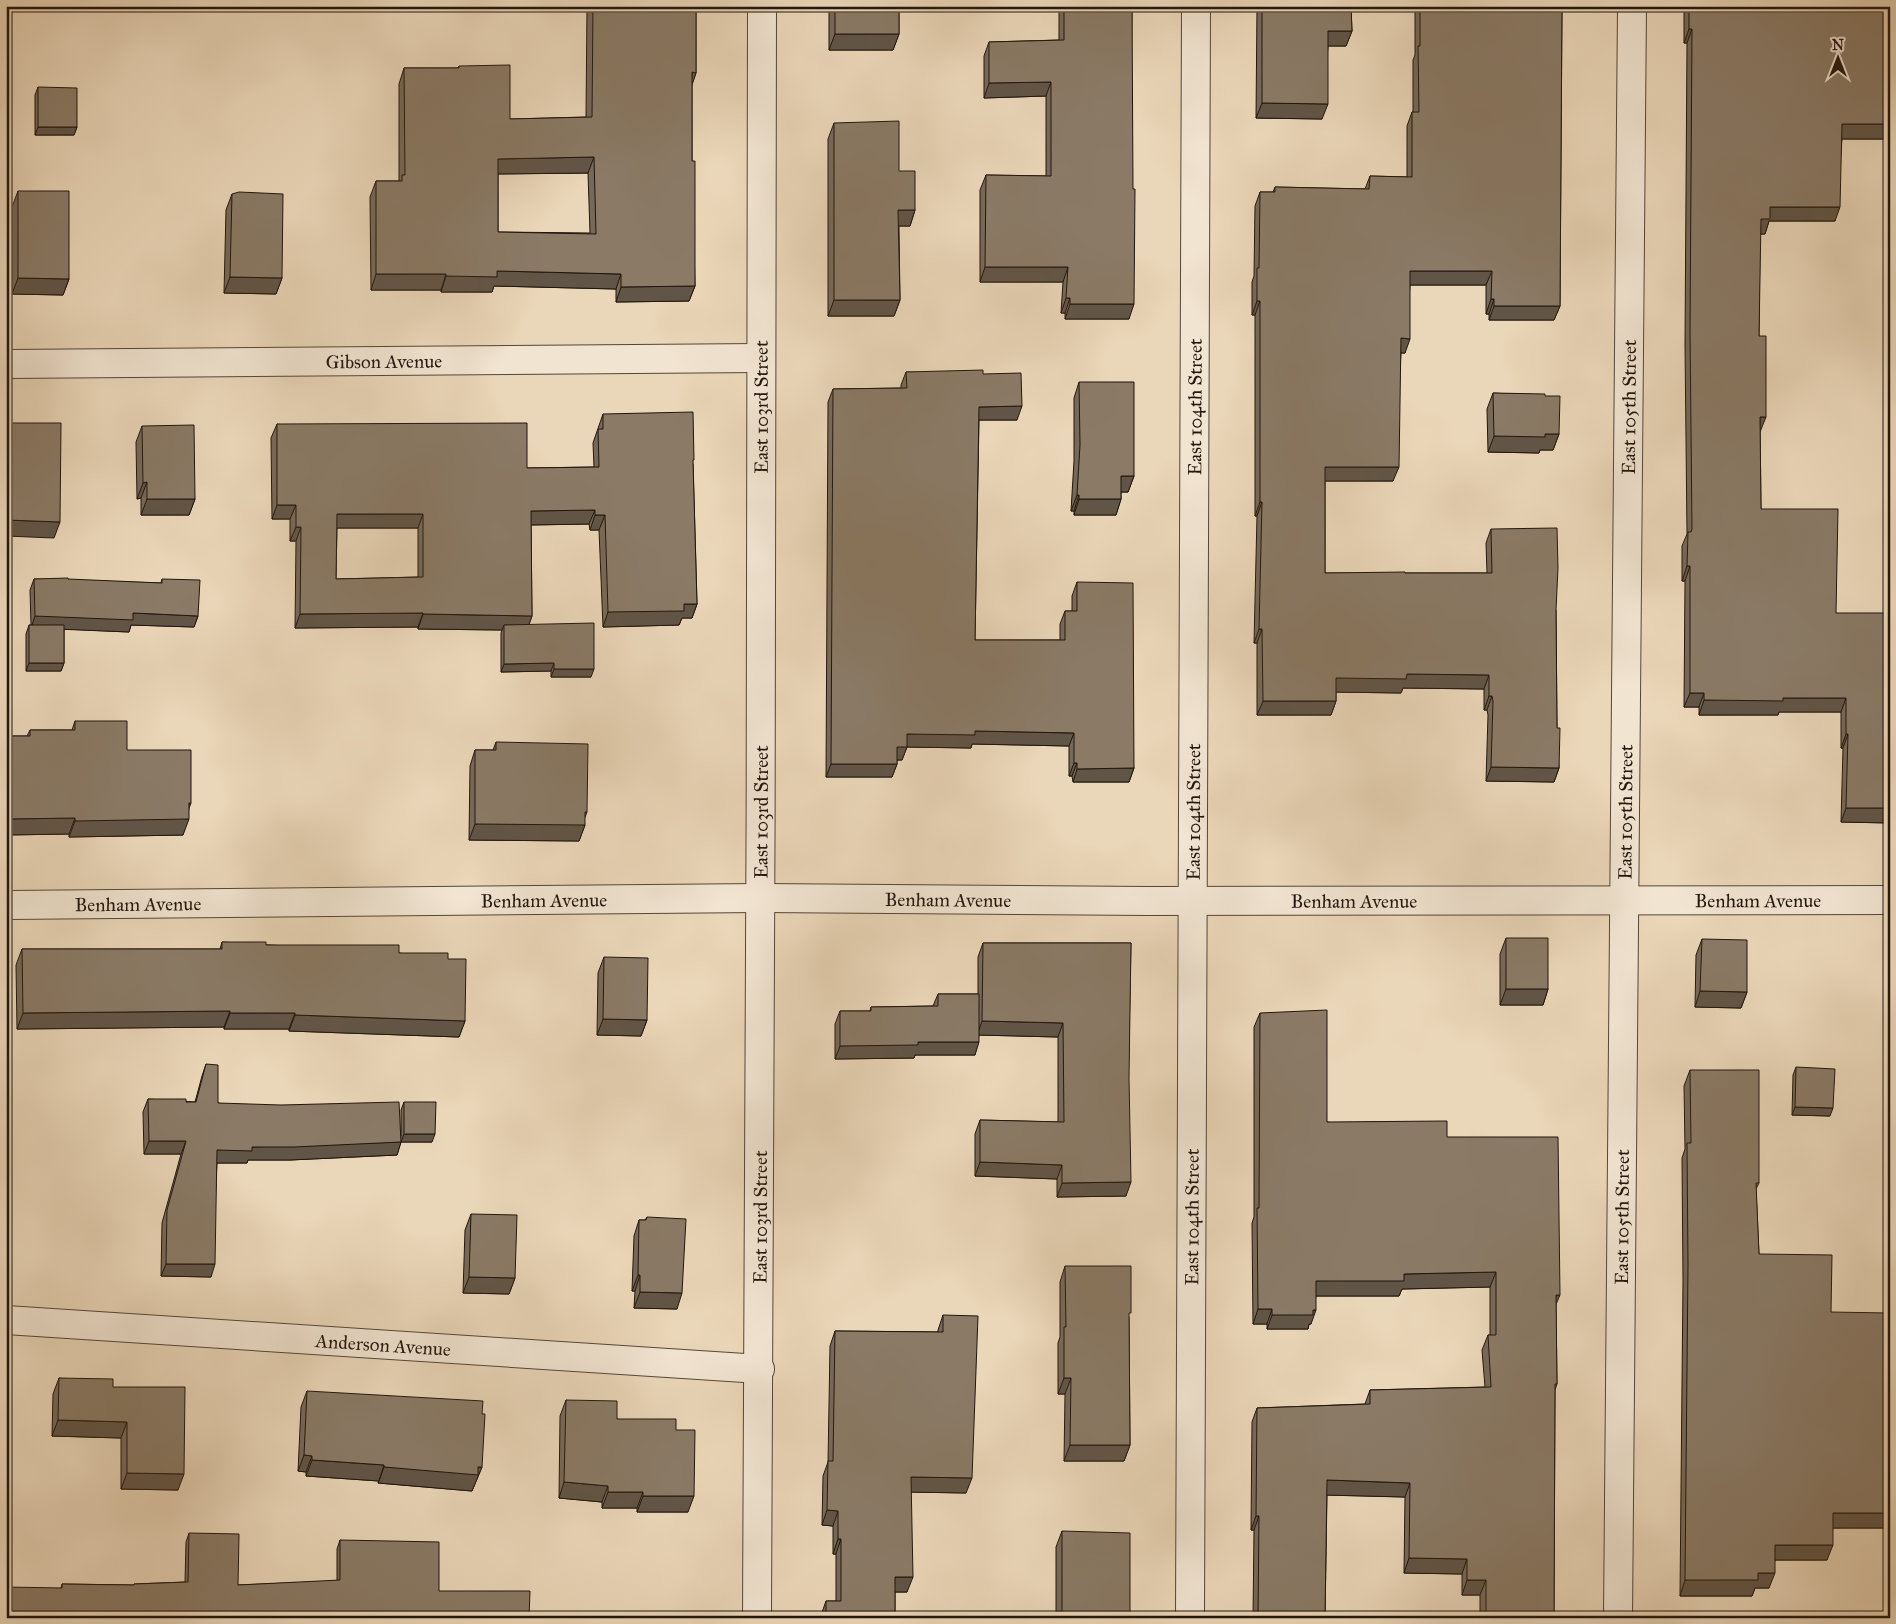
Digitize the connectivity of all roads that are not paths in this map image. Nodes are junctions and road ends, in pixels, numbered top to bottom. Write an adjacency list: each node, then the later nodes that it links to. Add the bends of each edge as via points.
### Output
1 (762, 6): 4 (street, East 103rd Street)
2 (1196, 6): 9 (street, East 104th Street)
3 (1632, 6): 7 (street, East 105th Street)
4 (760, 358): 5 (street, Gibson Avenue); 6 (street, East 103rd Street)
5 (6, 364)
6 (760, 898): 9 (street, Benham Avenue); 10 (street, Benham Avenue); 12 (street, East 103rd Street)
7 (1624, 900): 8 (street, Benham Avenue); 9 (street, Benham Avenue); 15 (street, East 105th Street)
8 (1890, 900)
9 (1193, 901): 14 (street, East 104th Street)
10 (6, 905)
11 (6, 1320): 12 (street, Anderson Avenue)
12 (760, 1369): 13 (street, East 103rd Street)
13 (758, 1618)
14 (1190, 1618)
15 (1618, 1618)

